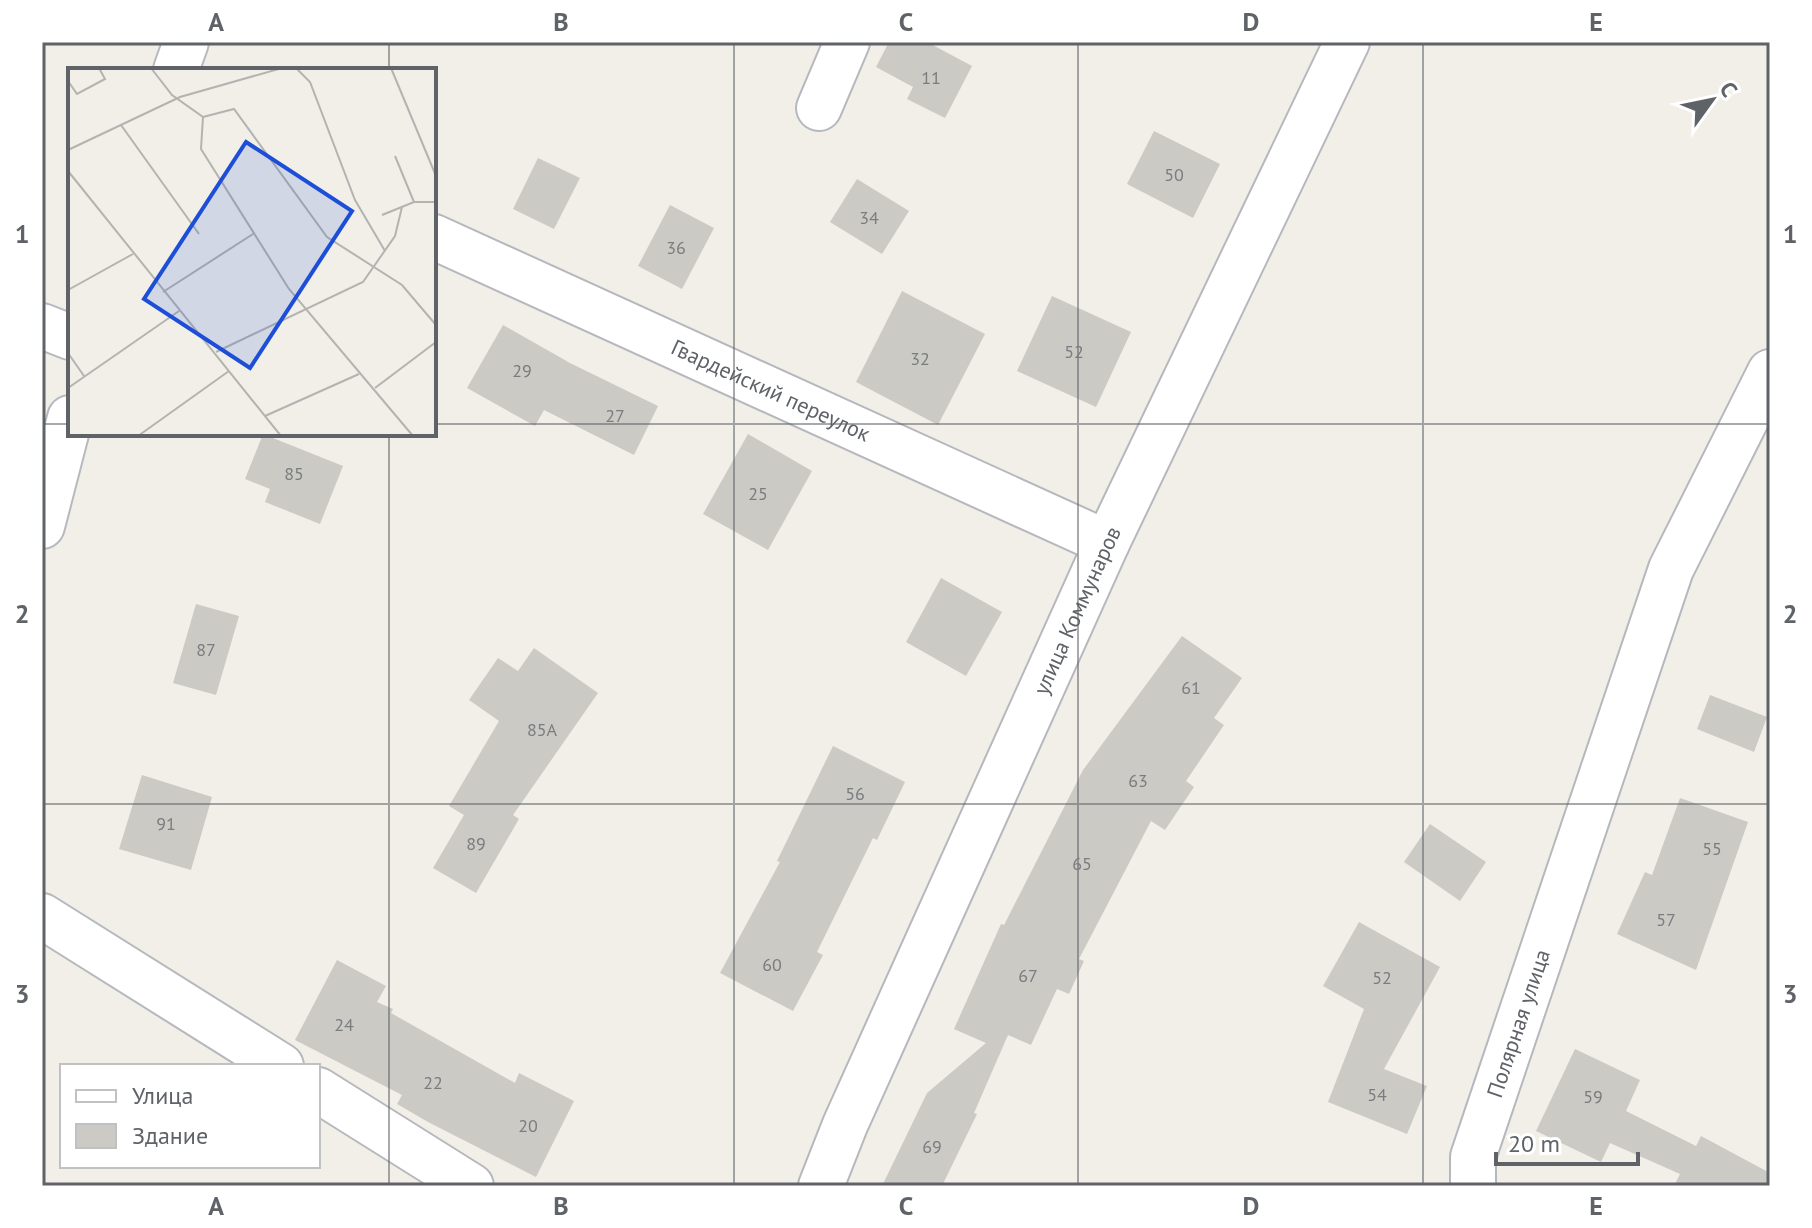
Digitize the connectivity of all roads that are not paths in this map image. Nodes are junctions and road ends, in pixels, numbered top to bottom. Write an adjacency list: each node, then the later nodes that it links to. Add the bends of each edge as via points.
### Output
1 (186, 42): 4 (street)
2 (847, 42): 5 (street)
3 (1347, 42): 12 (street, улица Коммунаров)
4 (177, 68)
5 (819, 108)
6 (436, 238): 12 (street, Гвардейский переулок)
7 (42, 326): 8 (street)
8 (68, 336)
9 (1770, 372): 18 (street, Полярная улица, via 1671,569 1473,1157)
10 (68, 426): 11 (street)
11 (42, 526)
12 (1107, 543): 17 (street, улица Коммунаров)
13 (42, 916): 14 (street)
14 (278, 1064)
15 (320, 1091): 16 (street)
16 (471, 1186)
17 (821, 1186)
18 (1473, 1186)

